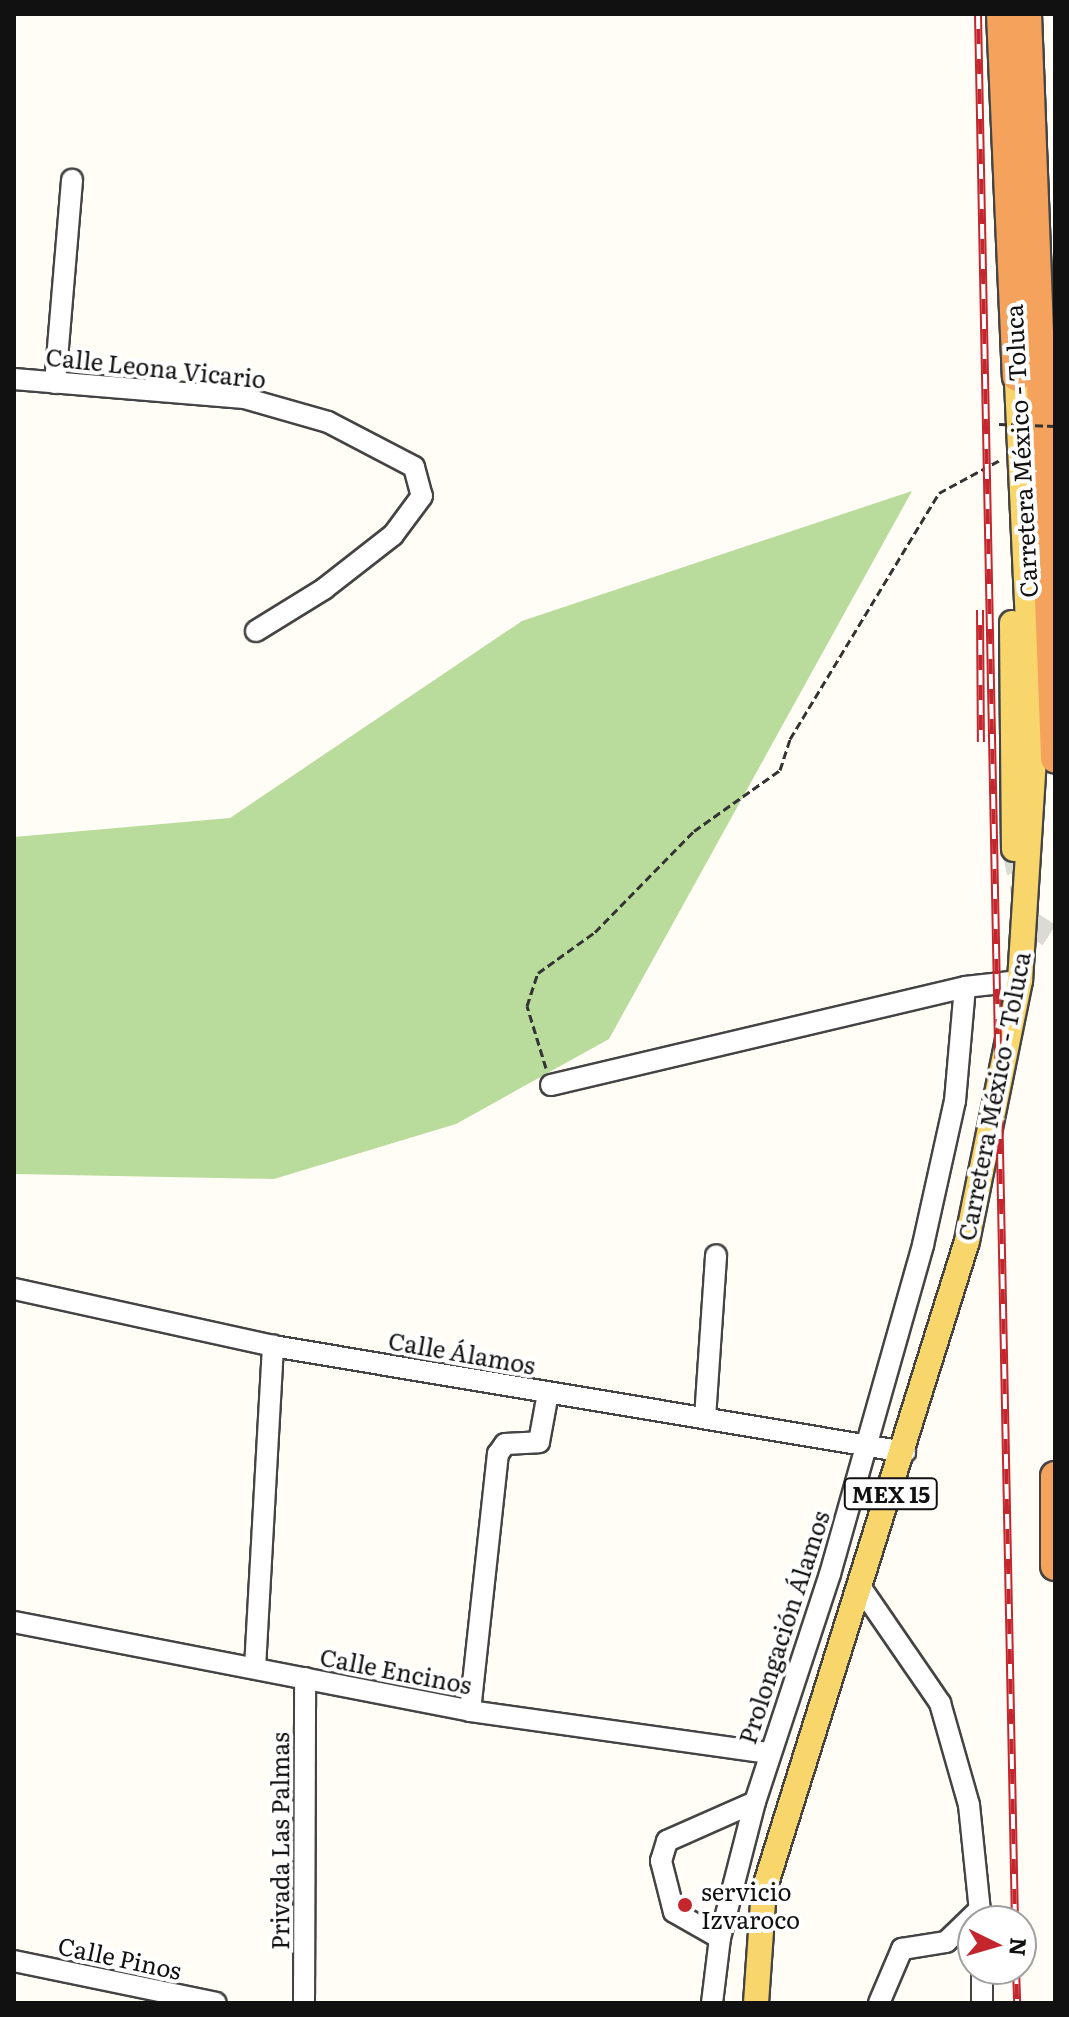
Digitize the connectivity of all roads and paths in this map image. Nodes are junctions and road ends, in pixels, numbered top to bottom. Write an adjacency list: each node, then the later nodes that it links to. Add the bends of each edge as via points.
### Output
1 (1001, 14): 4 (highway, Carretera México - Toluca / MEX 15)
2 (1027, 14): 11 (highway)
3 (72, 180): 6 (street)
4 (1017, 377): 12 (main road, via 1008,525); 13 (main road, Carretera México - Toluca / MEX 15, via 1034,756)
5 (14, 379): 6 (street, Calle Leona Vicario)
6 (55, 383): 10 (street, Calle Leona Vicario, via 285,408 393,453 420,474 420,503 393,535 324,589)
7 (1055, 426): 8 (path, bridge, via 999,424)
8 (1000, 437)
9 (1000, 449): 15 (path, via 1000,461 939,493 790,739 780,770 694,831 595,932 538,973 527,1006)
10 (256, 631)
11 (1055, 758)
12 (1014, 849)
13 (1020, 981): 14 (street); 22 (main road, Carretera México - Toluca / MEX 15, via 967,1241)
14 (965, 987): 15 (street); 21 (street, Prolongación Álamos, via 952,1115)
15 (551, 1085)
16 (716, 1255): 20 (street)
17 (14, 1289): 18 (street, Calle Álamos)
18 (273, 1346): 19 (street, Calle Álamos); 27 (street)
19 (548, 1393): 20 (street, Calle Álamos); 29 (street, via 539,1442 505,1444 498,1454)
20 (705, 1418): 21 (street, Calle Álamos)
21 (868, 1442): 22 (street, Calle Álamos); 30 (street, Prolongación Álamos)
22 (905, 1452): 25 (main road, Carretera México - Toluca / MEX 15)
23 (1055, 1476): 24 (highway)
24 (1055, 1566)
25 (861, 1588): 32 (street, via 940,1703 969,1805); 39 (main road, Carretera México - Toluca / MEX 15, via 800,1759 764,1890)
26 (14, 1622): 27 (street, Calle Encinos)
27 (255, 1668): 28 (street, Calle Encinos)
28 (305, 1678): 29 (street, Calle Encinos); 37 (street, Privada Las Palmas)
29 (470, 1711): 30 (street, Calle Encinos)
30 (770, 1753): 31 (street, Prolongación Álamos)
31 (755, 1802): 34 (street, Prolongación Álamos); 34 (street, via 667,1841 664,1890 674,1912)
32 (979, 1905)
33 (957, 1934): 40 (street, via 946,1942 902,1949)
34 (720, 1938): 38 (street, Prolongación Álamos)
35 (14, 1961): 36 (street, Calle Pinos)
36 (216, 2003)
37 (304, 2003)
38 (712, 2003)
39 (756, 2003)
40 (879, 2003)

